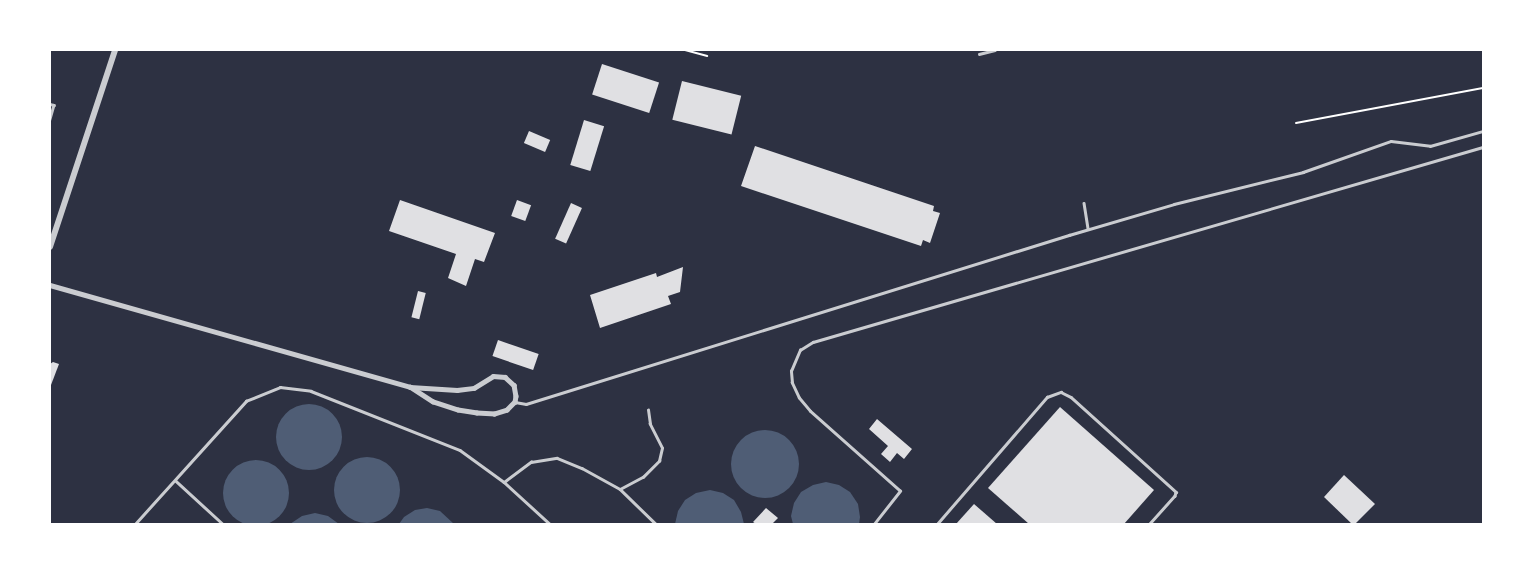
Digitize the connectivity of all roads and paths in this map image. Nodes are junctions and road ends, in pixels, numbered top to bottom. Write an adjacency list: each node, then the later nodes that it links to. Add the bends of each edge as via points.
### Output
1 (115, 50): 14 (street)
2 (685, 50): 5 (path)
3 (995, 50): 4 (lane)
4 (979, 54)
5 (707, 56)
6 (1483, 88): 9 (path)
7 (50, 104): 8 (lane, via 54,106)
8 (50, 119)
9 (1296, 123)
10 (1483, 131): 13 (lane, via 1430,146 1391,141 1303,172)
11 (1483, 147): 26 (lane, via 813,342 800,350 791,371 792,384 799,398 900,492)
12 (1084, 202): 13 (lane)
13 (1088, 229): 17 (lane, via 526,404)
14 (50, 247)
15 (50, 285): 16 (street)
16 (410, 387): 17 (street, via 433,402 458,410 495,414 507,410); 17 (street, via 474,388 492,376 499,376 514,385)
17 (515, 402)
18 (648, 410): 21 (lane, via 650,424 662,448 659,461 643,477)
19 (176, 481): 20 (lane, via 246,401 280,388 311,391 460,450); 22 (lane); 23 (lane)
20 (504, 482): 21 (lane, via 531,462 557,458); 24 (lane)
21 (620, 489): 25 (lane)
22 (135, 524)
23 (223, 524)
24 (550, 524)
25 (656, 524)
26 (874, 524)
27 (937, 524): 28 (lane, via 1047,397 1061,392 1071,397 1176,492)
28 (1150, 524)

